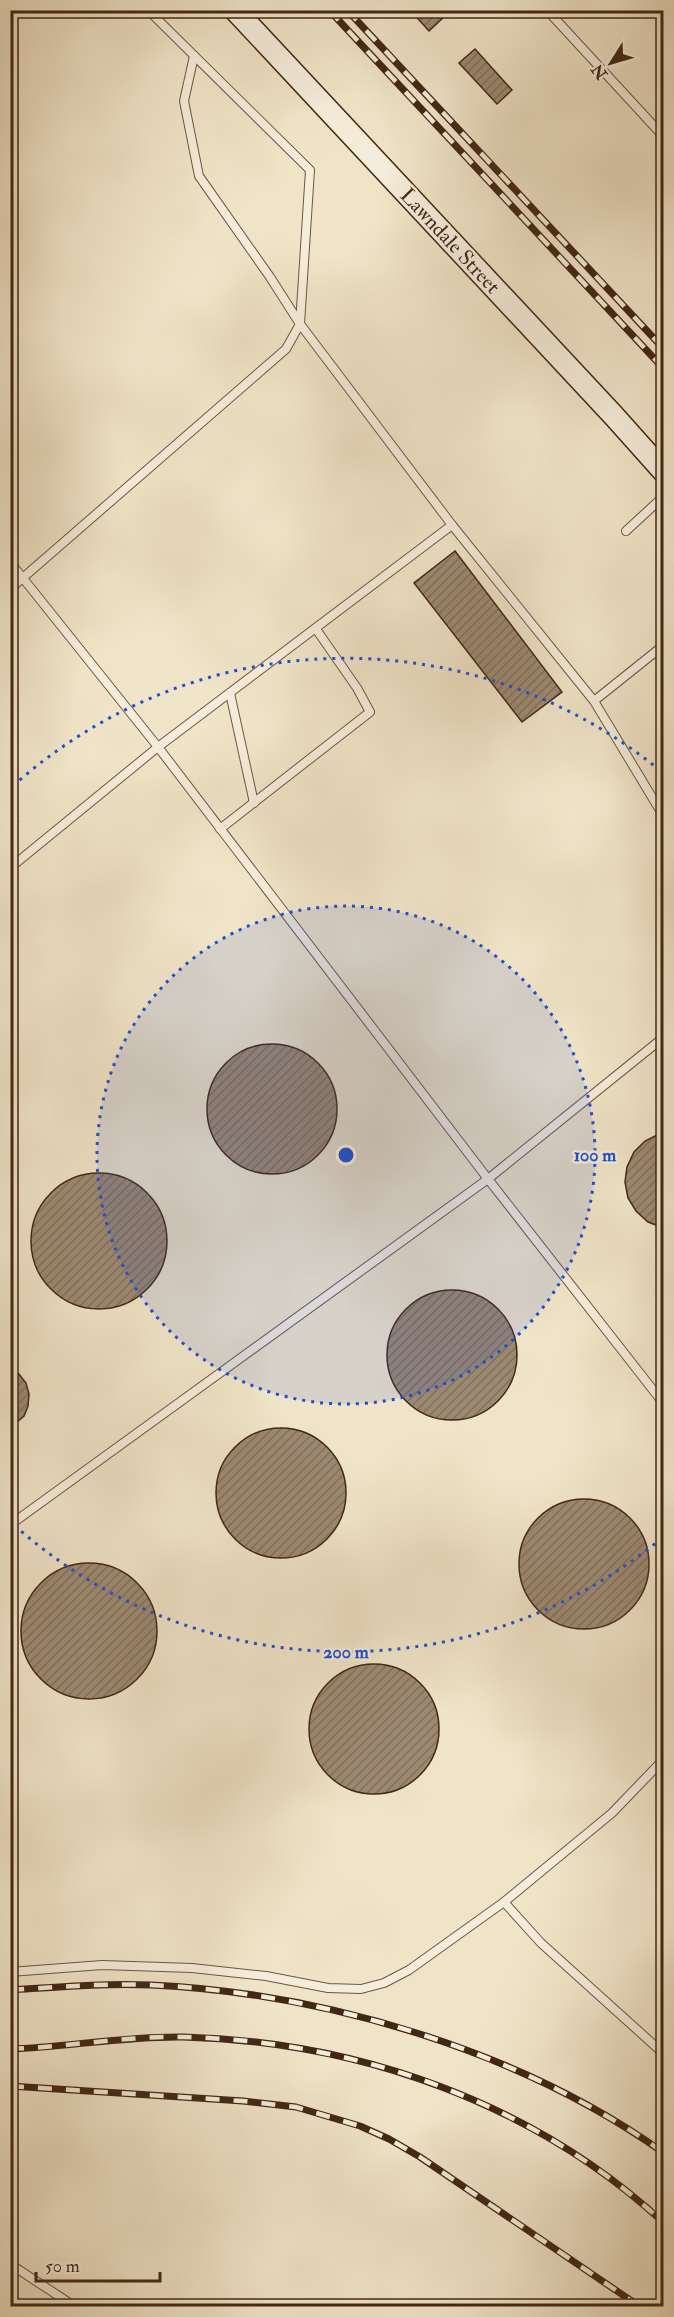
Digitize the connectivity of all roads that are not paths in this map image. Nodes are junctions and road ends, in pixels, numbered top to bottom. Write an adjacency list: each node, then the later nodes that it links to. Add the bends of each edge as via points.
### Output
1 (148, 10): 4 (lane)
2 (235, 10): 7 (main road, Lawndale Street)
3 (547, 10): 5 (lane)
4 (194, 56): 6 (lane, via 184,101 199,176); 6 (lane, via 310,170)
5 (663, 137)
6 (300, 324): 9 (lane); 12 (lane, via 286,350)
7 (663, 472)
8 (663, 496): 10 (lane)
9 (452, 525): 14 (lane); 17 (lane)
10 (626, 531)
11 (10, 562): 12 (lane)
12 (24, 579): 13 (lane); 18 (lane)
13 (10, 589)
14 (316, 629): 16 (lane); 19 (lane, via 370,712)
15 (663, 645): 17 (lane)
16 (230, 693): 18 (lane); 19 (lane)
17 (594, 700): 20 (lane)
18 (158, 747): 21 (lane); 22 (lane)
19 (254, 803): 21 (lane)
20 (663, 818)
21 (220, 829): 24 (lane)
22 (10, 868)
23 (663, 1037): 24 (lane)
24 (488, 1179): 25 (lane); 26 (lane)
25 (663, 1404)
26 (10, 1525)
27 (663, 1759): 28 (lane, via 612,1813)
28 (504, 1902): 29 (lane, via 409,1970 361,1989 328,1988 192,1968 102,1965); 30 (lane, via 541,1942)
29 (10, 1972)
30 (663, 2054)
31 (10, 2264): 32 (lane)
32 (74, 2307)

